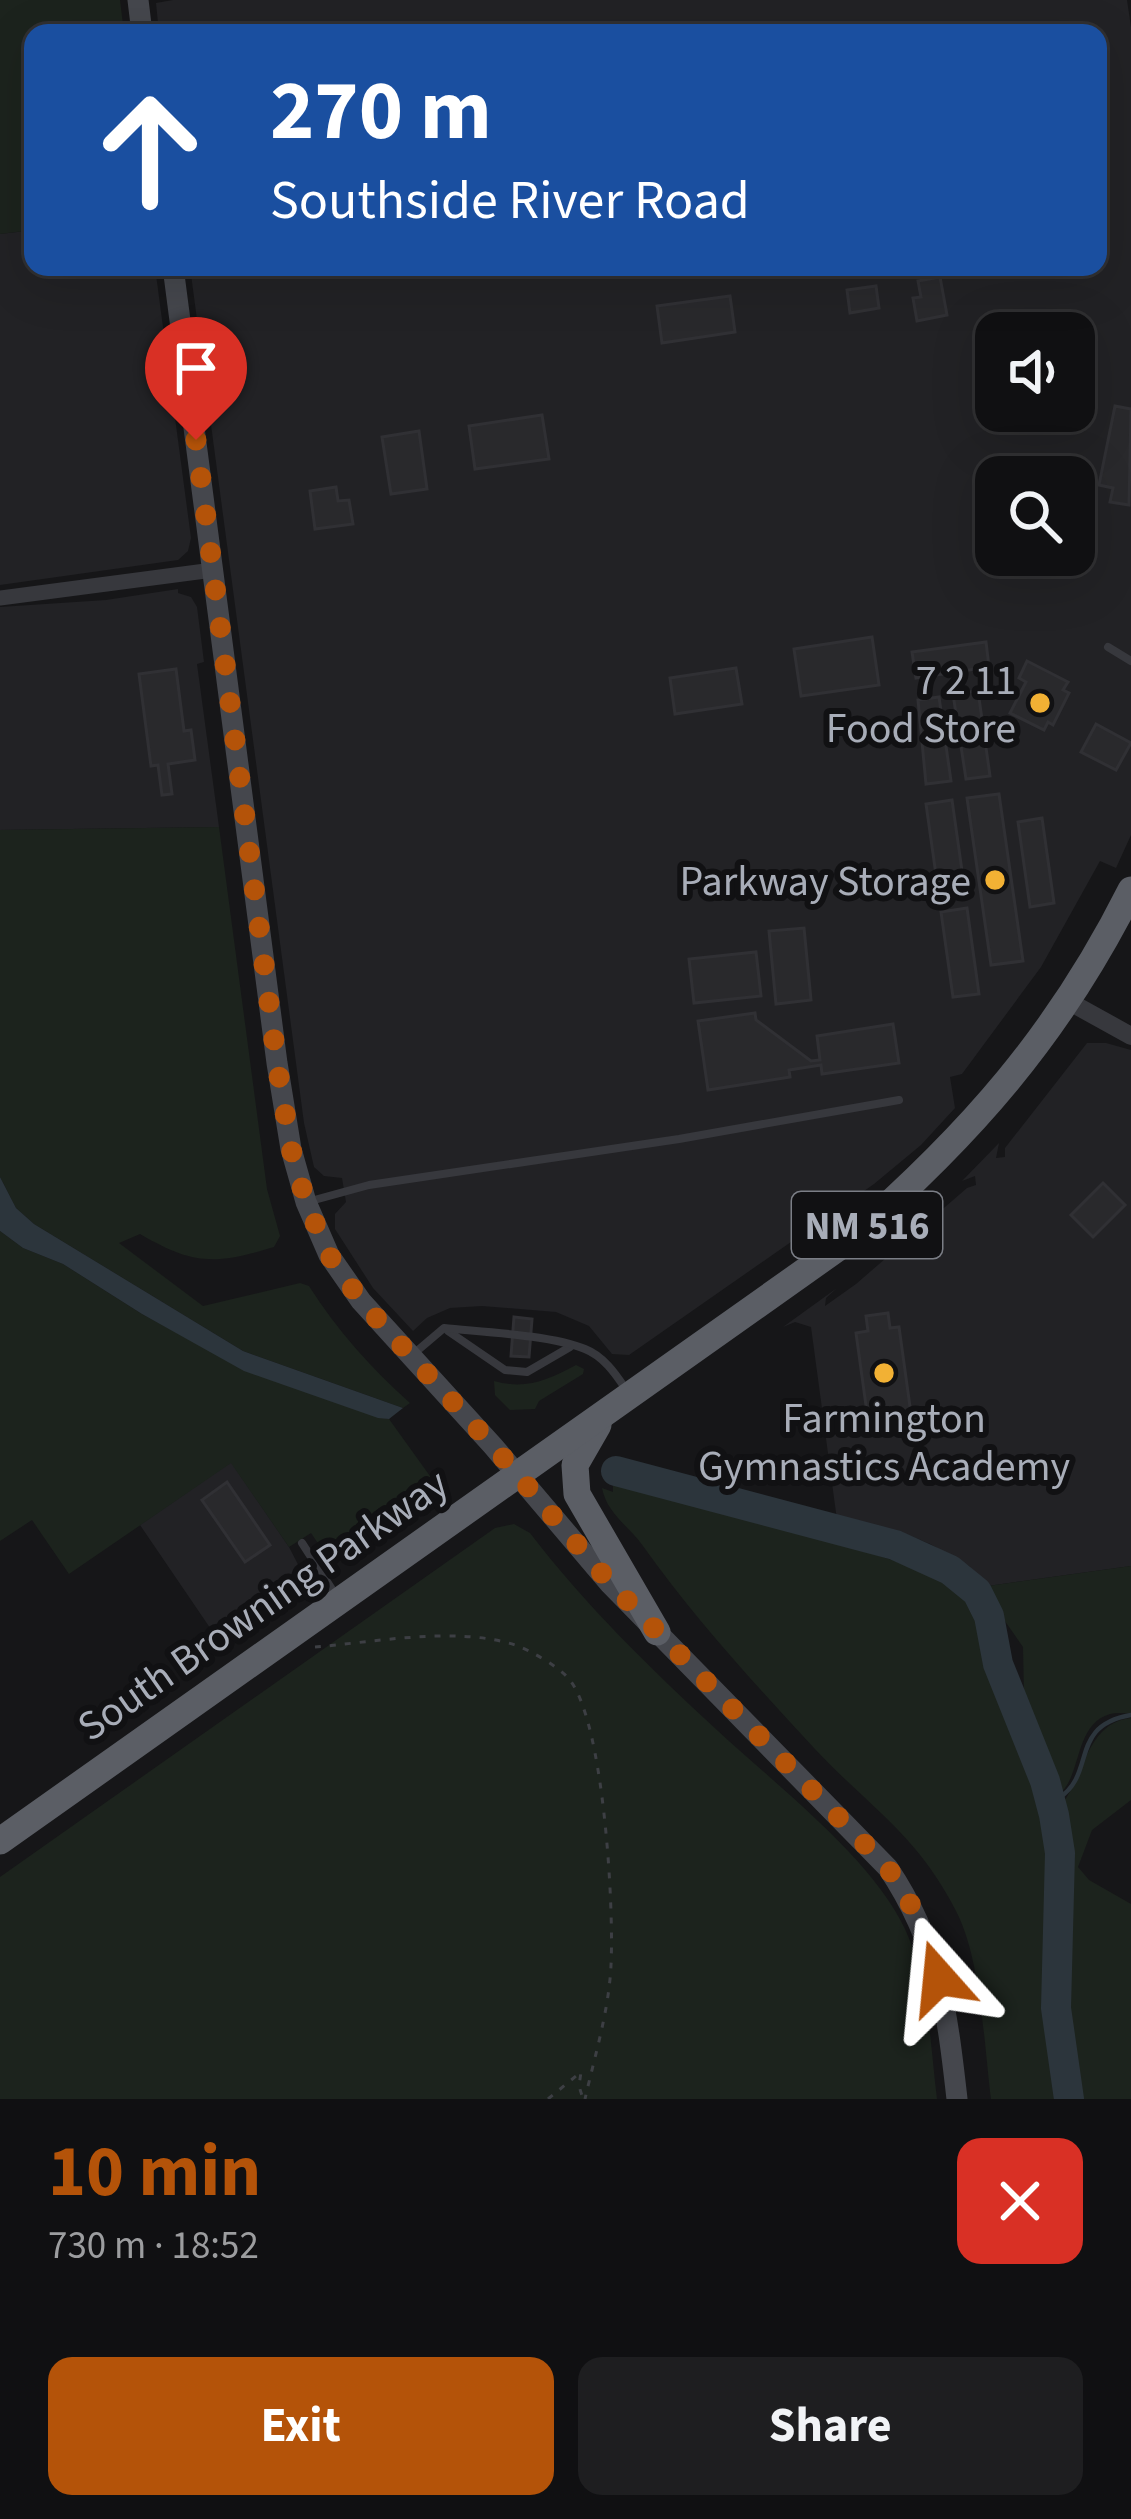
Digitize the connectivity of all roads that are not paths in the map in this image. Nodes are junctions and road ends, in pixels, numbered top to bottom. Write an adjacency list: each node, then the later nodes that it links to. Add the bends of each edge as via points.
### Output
1 (174, 276): 2 (main road)
2 (213, 570): 3 (street); 10 (main road, via 277,1064)
3 (0, 598)
4 (1108, 647): 5 (lane)
5 (1131, 661)
6 (1131, 890): 7 (highway, South Browning Parkway / NM 516)
7 (1068, 1001): 8 (street); 14 (highway, South Browning Parkway / NM 516, via 928,1171 849,1240)
8 (1131, 1036)
9 (899, 1100): 10 (lane, via 369,1185)
10 (306, 1202): 13 (main road, via 344,1279)
11 (444, 1328): 12 (lane); 12 (lane, via 505,1370 527,1372); 13 (lane)
12 (571, 1346): 14 (lane, via 612,1368)
13 (410, 1357): 15 (main road)
14 (620, 1404): 15 (highway, South Browning Parkway / NM 516); 18 (highway, via 591,1433 575,1465 577,1494)
15 (517, 1474): 17 (highway, South Browning Parkway / NM 516); 18 (main road)
16 (302, 1544): 17 (lane)
17 (339, 1600): 19 (highway, South Browning Parkway / NM 516)
18 (657, 1633): 20 (main road, via 906,1894 939,1978)
19 (0, 1841)
20 (957, 2099)

